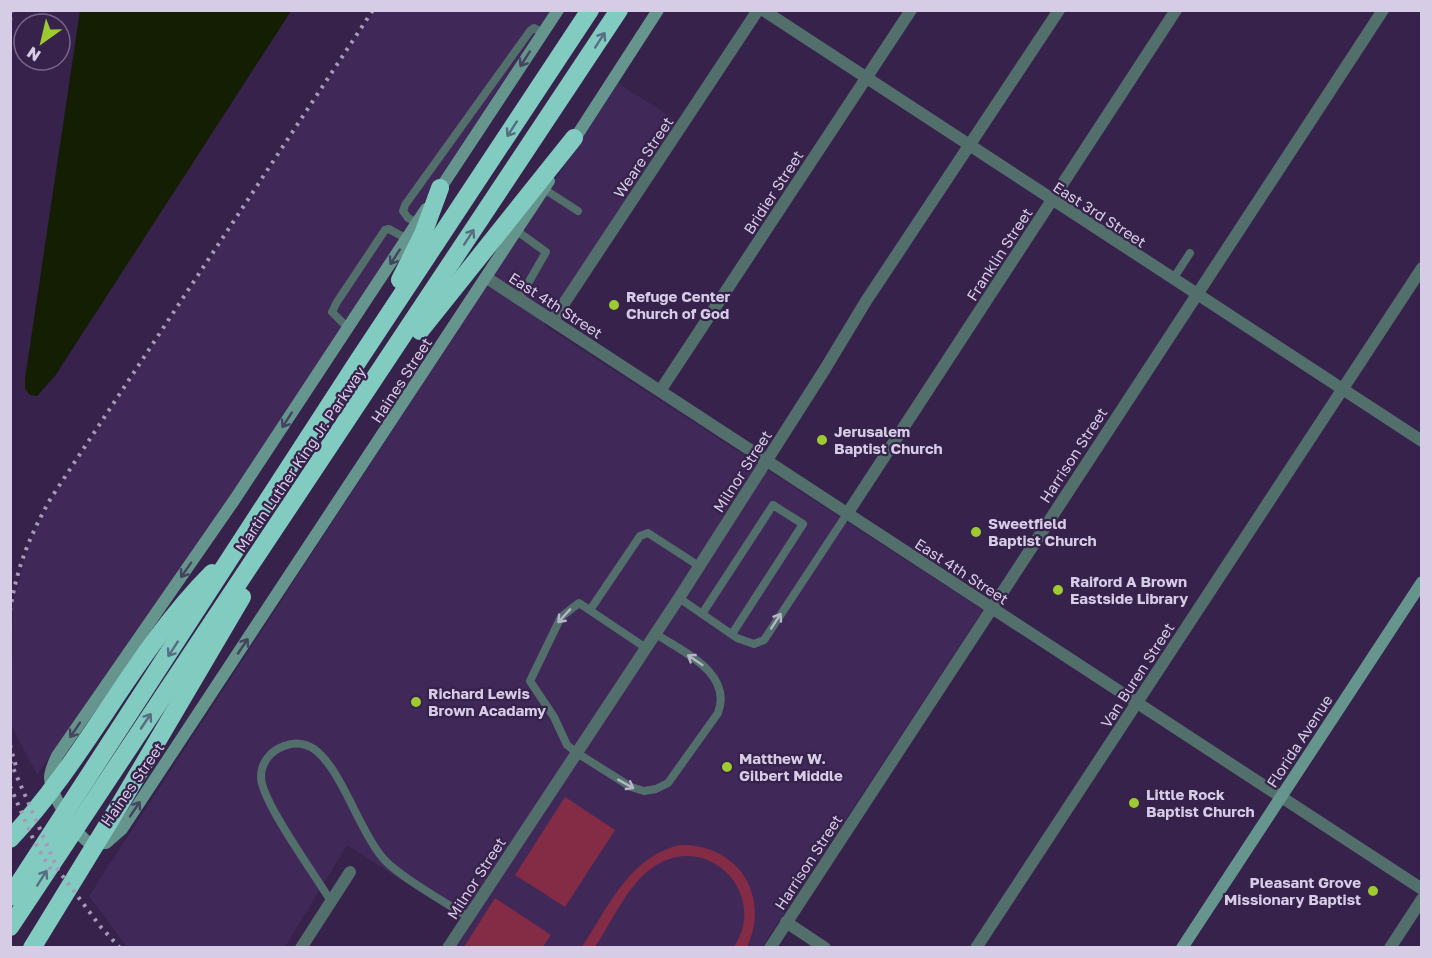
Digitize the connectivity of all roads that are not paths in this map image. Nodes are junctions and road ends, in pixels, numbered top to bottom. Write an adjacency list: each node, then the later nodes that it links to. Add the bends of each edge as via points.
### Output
1 (558, 10): 11 (street, Haines Street)
2 (590, 10): 30 (highway, Martin Luther King Jr. Parkway, one-way to 30)
3 (619, 10): 33 (highway, Martin Luther King Jr. Parkway, one-way to 3)
4 (658, 10): 13 (street, Haines Street)
5 (758, 10): 28 (street, Weare Street)
6 (763, 10): 12 (street, East 3rd Street)
7 (910, 10): 12 (street, Bridier Street)
8 (1059, 10): 14 (street, Milnor Street)
9 (1176, 10): 17 (street, Franklin Street)
10 (1383, 10): 26 (street, Harrison Street)
11 (543, 33): 15 (street, Haines Street, one-way to 15); 19 (lane, via 534,28 530,32 405,205 408,218)
12 (866, 79): 14 (street, East 3rd Street); 32 (street, Bridier Street)
13 (574, 138): 16 (street, Haines Street); 33 (highway)
14 (970, 147): 17 (street, East 3rd Street); 35 (street, Milnor Street, via 866,301)
15 (440, 188): 19 (street, Haines Street); 30 (highway, via 419,243)
16 (544, 189): 18 (lane); 20 (street, Haines Street)
17 (1052, 200): 25 (street, East 3rd Street); 37 (street, Franklin Street)
18 (578, 211)
19 (417, 223): 21 (street, Haines Street)
20 (517, 231): 24 (street, Haines Street); 27 (lane, via 546,252)
21 (407, 239): 29 (street, Haines Street, one-way to 29); 29 (lane, via 385,230 336,302 332,312)
22 (1190, 253): 25 (lane)
23 (1422, 268): 31 (street, Van Buren Street)
24 (487, 278): 27 (street, East 4th Street); 29 (street, Haines Street, one-way to 24, via 52,766 50,776 56,795 77,833 92,844 106,843 122,829)
25 (1173, 279): 26 (street, East 3rd Street)
26 (1197, 294): 31 (street, East 3rd Street); 42 (street, Harrison Street)
27 (519, 299): 28 (street, East 4th Street)
28 (553, 320): 32 (street, East 4th Street)
29 (348, 328)
30 (358, 361): 38 (highway, Martin Luther King Jr. Parkway)
31 (1342, 389): 34 (street, East 3rd Street); 48 (street, Van Buren Street)
32 (660, 391): 35 (street, East 4th Street)
33 (356, 409): 36 (highway, Martin Luther King Jr. Parkway)
34 (1422, 441)
35 (766, 461): 37 (street, East 4th Street); 39 (street, Milnor Street)
36 (319, 465): 59 (highway, Martin Luther King Jr. Parkway, one-way to 36); 60 (highway)
37 (847, 514): 42 (street, East 4th Street); 46 (lane, one-way to 37, via 753,644 764,640)
38 (238, 546): 51 (highway, via 202,582 169,624 39,806); 54 (highway, Martin Luther King Jr. Parkway, one-way to 54)
39 (699, 566): 41 (street, Milnor Street); 43 (lane, via 648,534 640,536)
40 (1422, 582): 50 (street, Florida Avenue)
41 (679, 598): 44 (lane); 45 (street, Milnor Street)
42 (992, 608): 48 (street, East 4th Street); 58 (street, Harrison Street)
43 (590, 610): 47 (lane); 49 (lane, one-way to 49, via 579,603 561,617 530,681 554,717 567,746)
44 (702, 614): 46 (lane); 46 (lane, via 773,505 803,524)
45 (656, 634): 47 (street, Milnor Street); 49 (lane, one-way to 45, via 631,787 644,792 656,789 668,783 717,713 721,691 716,679)
46 (732, 634)
47 (646, 648): 49 (street, Milnor Street)
48 (1137, 703): 50 (street, East 4th Street); 65 (street, Van Buren Street)
49 (577, 753): 57 (street, Milnor Street)
50 (1280, 797): 53 (street, East 4th Street); 66 (street, Florida Avenue)
51 (10, 839)
52 (350, 872): 56 (street)
53 (1422, 889)
54 (10, 897)
55 (1422, 899): 67 (street)
56 (330, 900): 57 (lane, via 263,789 263,766 277,748 289,744 301,744 321,756 389,865); 61 (street)
57 (468, 917): 62 (street, Milnor Street)
58 (786, 922): 63 (street, Harrison Street); 64 (street)
59 (10, 927)
60 (32, 948)
61 (301, 948)
62 (448, 948)
63 (770, 948)
64 (825, 948)
65 (976, 948)
66 (1182, 948)
67 (1390, 948)

